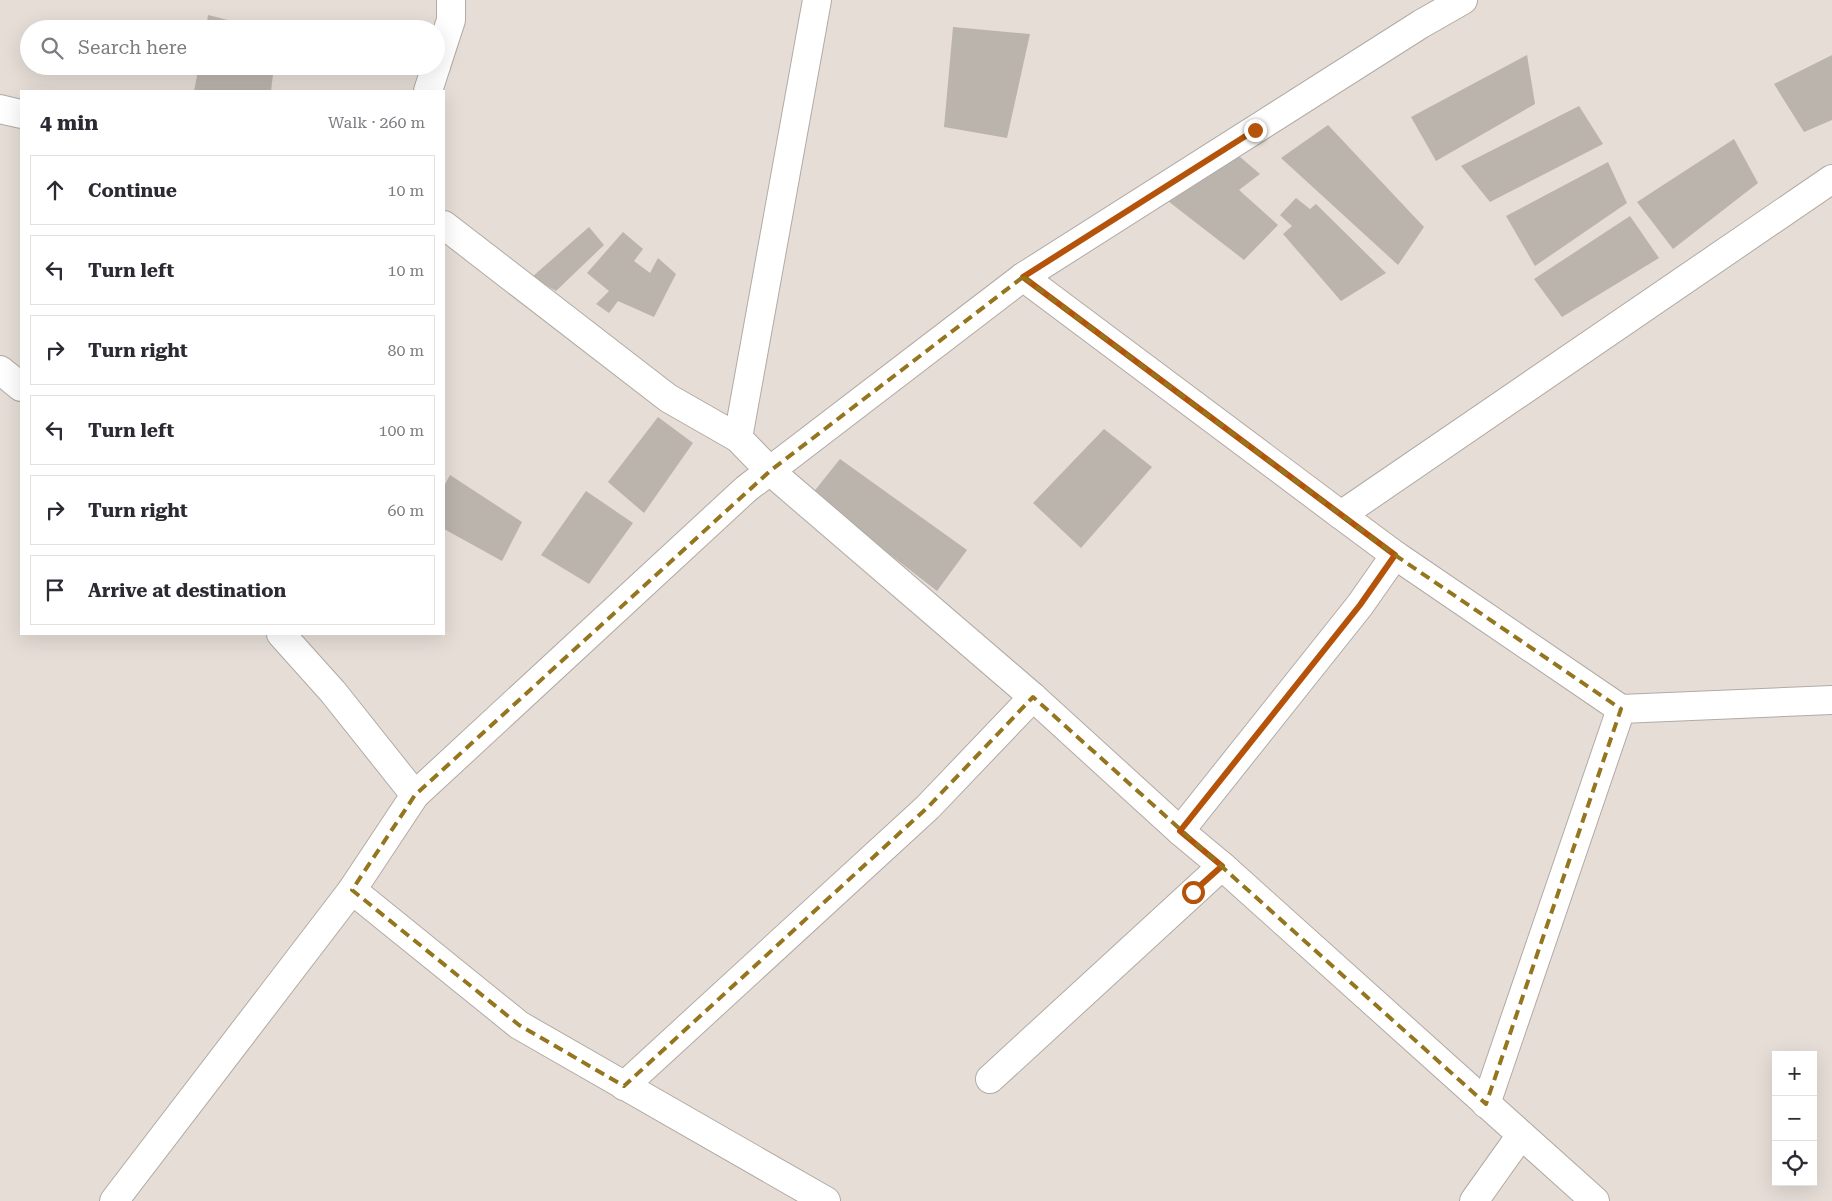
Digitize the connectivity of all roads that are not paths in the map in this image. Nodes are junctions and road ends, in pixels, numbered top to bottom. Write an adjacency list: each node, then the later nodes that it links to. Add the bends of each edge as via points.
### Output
1 (451, 0): 5 (street, via 451,20)
2 (817, 0): 15 (street)
3 (1462, 0): 4 (street)
4 (1423, 12): 12 (street)
5 (445, 38)
6 (433, 75): 7 (street)
7 (428, 90)
8 (0, 109): 9 (street)
9 (20, 114)
10 (1832, 180): 17 (street)
11 (445, 226): 15 (street, via 668,398)
12 (1023, 277): 16 (street); 17 (street)
13 (0, 370): 14 (street)
14 (20, 386)
15 (738, 438): 16 (street)
16 (770, 471): 20 (street); 23 (street, via 746,489)
17 (1341, 514): 18 (street)
18 (1395, 555): 22 (street); 24 (street, via 1360,605)
19 (282, 635): 23 (street, via 333,692)
20 (1033, 697): 24 (street); 28 (street, via 928,807)
21 (1832, 700): 22 (street)
22 (1622, 709): 29 (street)
23 (415, 795): 26 (street)
24 (1180, 831): 25 (street)
25 (1222, 866): 27 (street); 29 (street)
26 (352, 890): 28 (street, via 520,1025); 31 (street)
27 (990, 1079)
28 (624, 1086): 32 (street)
29 (1486, 1104): 30 (street)
30 (1521, 1135): 33 (street); 34 (street)
31 (114, 1201)
32 (826, 1201)
33 (1474, 1201)
34 (1595, 1201)

